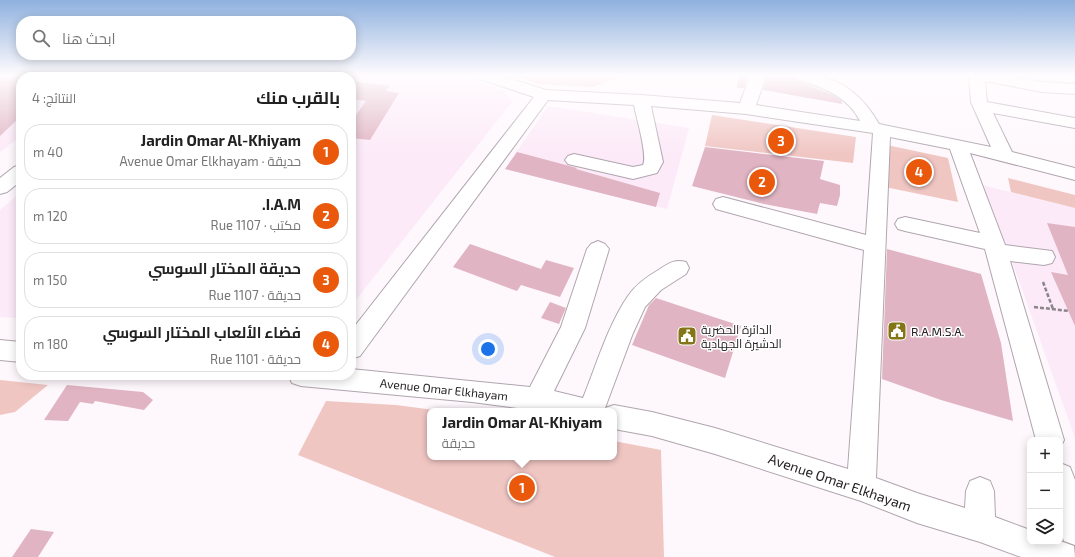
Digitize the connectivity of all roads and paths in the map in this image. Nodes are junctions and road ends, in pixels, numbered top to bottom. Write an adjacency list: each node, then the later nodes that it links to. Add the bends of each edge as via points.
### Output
1 (539, 102): 28 (street)
2 (641, 102): 13 (street, via 653,152 654,162 650,169 633,173)
3 (664, 102): 8 (street)
4 (749, 102): 8 (street)
5 (857, 102): 10 (street)
6 (979, 102): 7 (street)
7 (982, 106): 9 (street); 12 (street)
8 (746, 109): 10 (street)
9 (1075, 123)
10 (877, 129): 11 (street); 19 (street)
11 (957, 144): 12 (street); 20 (street, via 973,180)
12 (1004, 155): 14 (street)
13 (574, 160)
14 (1075, 174)
15 (16, 175): 16 (street)
16 (0, 188)
17 (723, 204): 19 (street)
18 (905, 224): 20 (street)
19 (875, 244): 37 (street)
20 (995, 248): 22 (street); 36 (street)
21 (598, 249): 32 (street, via 573,328)
22 (1044, 257)
23 (678, 268): 34 (street, via 653,284 636,302 621,333)
24 (1043, 282): 26 (path)
25 (1028, 305): 26 (path)
26 (1053, 310): 27 (path)
27 (1069, 311)
28 (356, 342)
29 (0, 350): 30 (street)
30 (16, 352)
31 (356, 379): 32 (street, Avenue Omar Elkhayam)
32 (537, 399): 33 (street, Avenue Omar Elkhayam)
33 (574, 408)
34 (592, 408)
35 (617, 418): 37 (street, Avenue Omar Elkhayam, via 715,441)
36 (1049, 437)
37 (861, 487): 40 (street, Avenue Omar Elkhayam, via 917,508)
38 (1063, 488): 41 (street)
39 (980, 491): 40 (street)
40 (980, 527): 42 (street, Avenue Omar Elkhayam)
41 (1075, 530)
42 (1063, 557)

